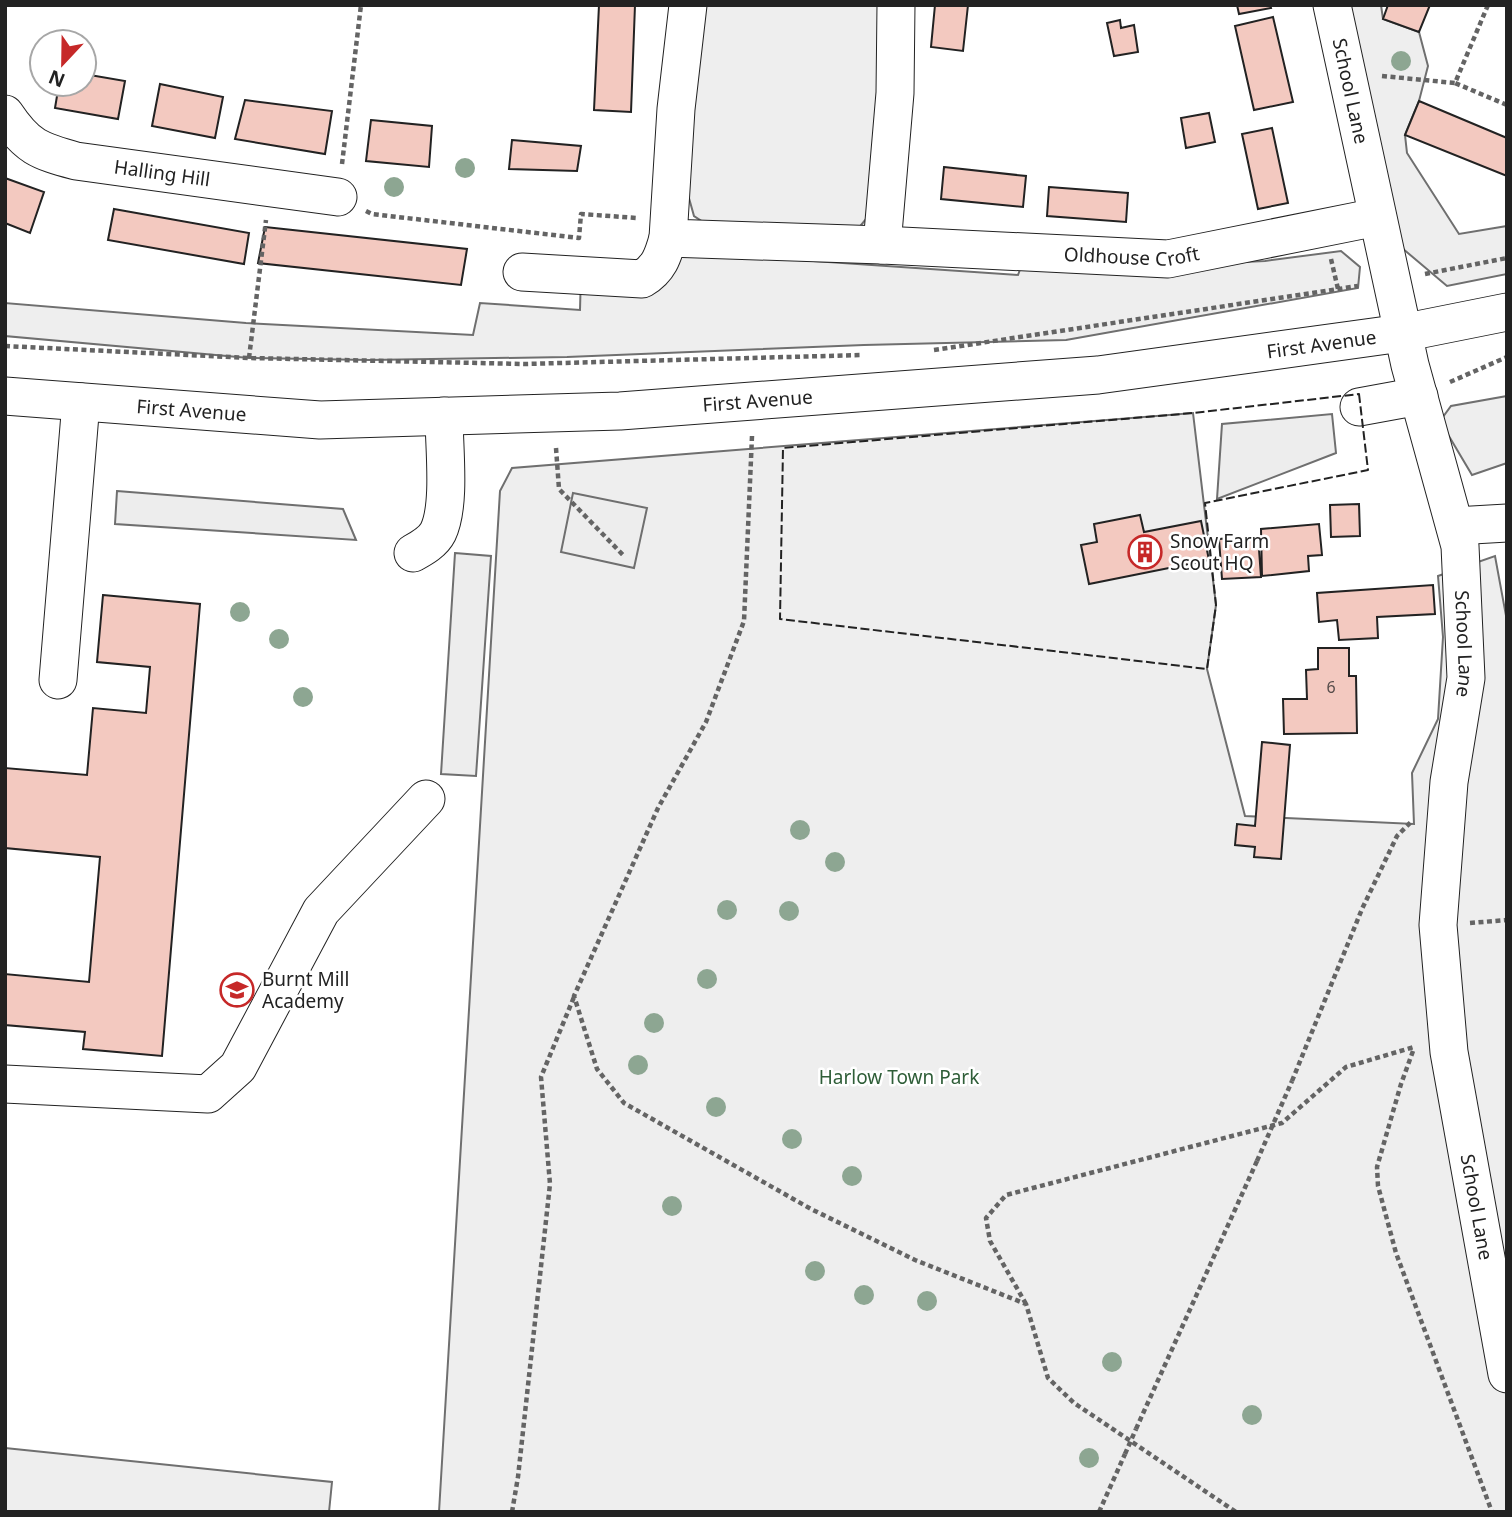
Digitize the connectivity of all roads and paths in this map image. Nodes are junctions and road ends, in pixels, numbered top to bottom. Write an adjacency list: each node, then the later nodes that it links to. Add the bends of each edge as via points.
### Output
1 (361, 5): 11 (path)
2 (688, 5): 13 (street)
3 (896, 5): 14 (street, via 895,93)
4 (1332, 5): 6 (street, School Lane)
5 (1488, 5): 7 (path)
6 (1346, 72): 7 (path); 12 (street, School Lane)
7 (1455, 83): 8 (path)
8 (1507, 105)
9 (5, 114): 10 (street, Halling Hill, via 18,133 41,151 76,161)
10 (270, 188): 11 (street, Halling Hill); 24 (path)
11 (338, 197): 13 (path, via 372,214 579,238 581,214)
12 (1377, 217): 14 (street, Oldhouse Croft, via 1168,259); 17 (street, School Lane)
13 (668, 229): 14 (street, Oldhouse Croft); 16 (street, via 662,261 642,279)
14 (882, 245)
15 (1507, 258): 17 (path)
16 (522, 272)
17 (1391, 281): 19 (street, School Lane); 21 (path)
18 (1507, 312): 19 (street, First Avenue)
19 (1402, 333): 26 (street, School Lane); 27 (street, First Avenue, via 1098,375)
20 (5, 346): 24 (path)
21 (922, 352)
22 (867, 355): 24 (path, via 524,364)
23 (1507, 357): 26 (path)
24 (248, 358)
25 (5, 396): 28 (street, First Avenue)
26 (1419, 396): 29 (street); 33 (street, School Lane)
27 (752, 401): 30 (street, First Avenue, via 620,411); 39 (path, via 744,621 706,722 658,808)
28 (81, 402): 30 (street, First Avenue, via 320,420); 36 (street)
29 (1359, 407)
30 (444, 416): 34 (street, via 444,509 437,534)
31 (556, 440): 35 (path, via 559,489)
32 (1507, 523): 33 (street)
33 (1455, 526): 37 (street, School Lane, via 1460,546 1466,678)
34 (413, 553)
35 (623, 555)
36 (58, 680)
37 (1448, 782): 40 (street, School Lane); 45 (path, bridge, via 1398,836 1362,909 1292,1081)
38 (426, 799): 41 (street, via 320,911 238,1067 208,1094)
39 (574, 996): 42 (path, via 597,1069 624,1103 811,1209 915,1259); 44 (path, via 541,1077 550,1184)
40 (1432, 1044): 42 (path, via 1346,1067 1282,1123 1006,1195 986,1219 990,1241); 43 (street, School Lane, via 1480,1233); 47 (path, via 1401,1084 1377,1167 1378,1186 1396,1254)
41 (5, 1084)
42 (1026, 1304): 46 (path, via 1048,1378 1074,1403)
43 (1507, 1374)
44 (512, 1512)
45 (1099, 1512)
46 (1236, 1512)
47 (1492, 1512)

